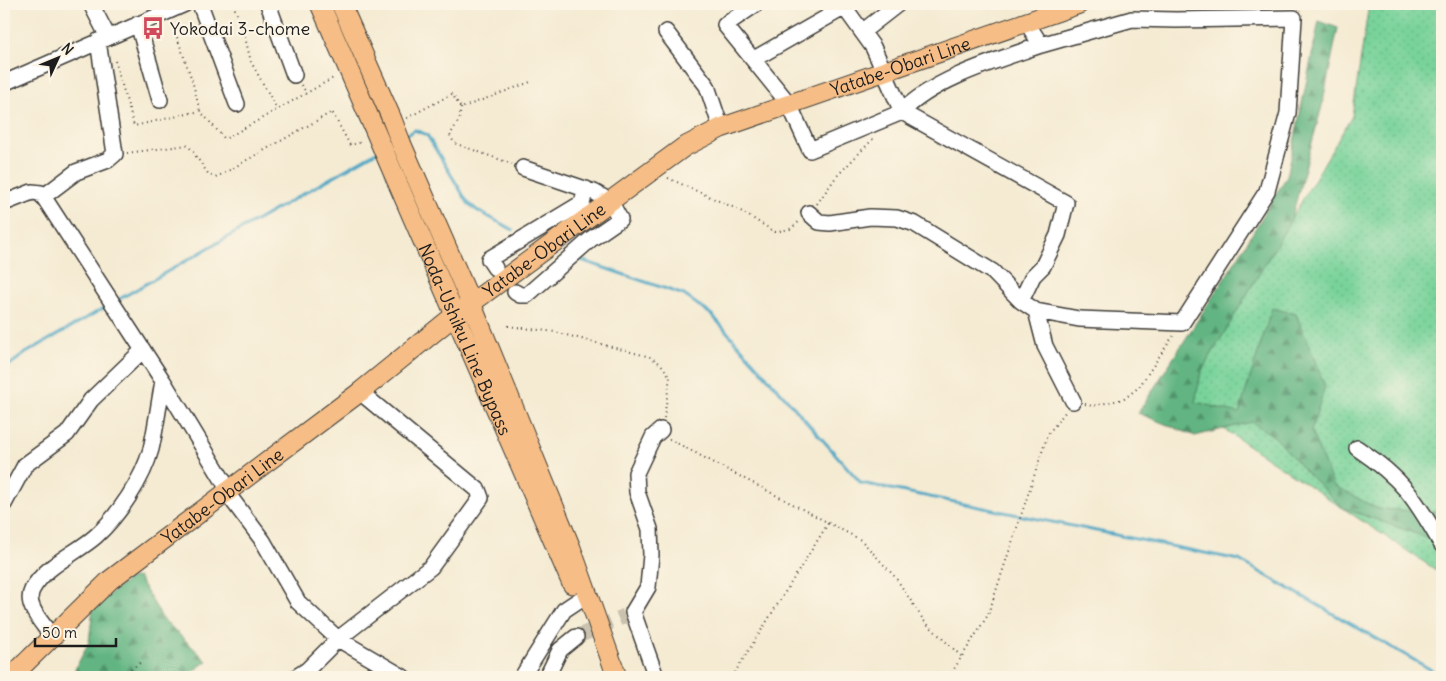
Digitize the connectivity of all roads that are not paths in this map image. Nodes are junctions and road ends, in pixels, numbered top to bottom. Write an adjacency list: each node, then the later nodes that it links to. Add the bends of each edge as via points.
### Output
1 (91, 4): 15 (street)
2 (185, 4): 12 (street)
3 (200, 4): 22 (street)
4 (268, 4): 19 (street)
5 (320, 4): 37 (main road, Noda-Ushiku Line Bypass, bridge, via 370,133 385,154)
6 (341, 4): 35 (main road, Noda-Ushiku Line Bypass, bridge, via 396,119 402,145)
7 (756, 4): 17 (street, via 725,25)
8 (898, 4): 14 (street)
9 (1079, 4): 11 (main road, Yatabe-Obari Line)
10 (843, 6): 14 (street); 17 (street)
11 (1026, 23): 16 (street); 18 (main road, Yatabe-Obari Line)
12 (138, 24): 15 (street); 21 (street)
13 (666, 32): 25 (street, via 707,86)
14 (862, 32): 18 (street)
15 (103, 39): 20 (street); 28 (street, via 115,154 108,160 76,172)
16 (1041, 45): 24 (street, via 936,87 914,99); 36 (street, via 1132,19 1294,18 1288,113 1267,191 1182,323 1079,319)
17 (754, 59): 23 (street)
18 (884, 72): 23 (main road, Yatabe-Obari Line); 24 (street)
19 (294, 75)
20 (4, 83)
21 (160, 100)
22 (236, 104)
23 (790, 104): 24 (street, via 810,150); 25 (main road, Yatabe-Obari Line)
24 (902, 112): 34 (street, via 1066,203 1058,235)
25 (720, 128): 29 (main road, Yatabe-Obari Line, via 684,147)
26 (523, 168): 27 (street)
27 (586, 190): 29 (street); 32 (street, via 582,203 489,259)
28 (44, 197): 30 (street, via 41,193 32,192); 38 (street)
29 (610, 202): 33 (street, via 620,219 590,238 528,295); 35 (main road, Yatabe-Obari Line)
30 (4, 203)
31 (810, 213): 34 (street, via 819,222 870,217 897,218 915,224 993,272)
32 (495, 268)
33 (515, 292)
34 (1021, 301): 36 (street)
35 (471, 303): 37 (main road, Yatabe-Obari Line); 57 (main road, Noda-Ushiku Line Bypass, via 572,548)
36 (1036, 311): 41 (street, via 1045,346)
37 (455, 315): 40 (main road, Yatabe-Obari Line); 47 (main road, Noda-Ushiku Line Bypass)
38 (143, 350): 39 (street); 45 (street, via 92,400 66,434 25,466)
39 (163, 381): 44 (street); 48 (street, via 150,449 139,476 119,509 97,535 42,577 31,592 31,606)
40 (360, 392): 44 (main road, Yatabe-Obari Line); 50 (street, via 478,490 481,498 431,567)
41 (1073, 402)
42 (661, 430): 58 (street, via 653,438 636,473 637,492 650,529 651,555 648,587 629,614)
43 (1356, 448): 46 (street, via 1384,466 1403,484)
44 (227, 493): 48 (main road, Yatabe-Obari Line, via 110,580); 50 (street, via 263,541 298,602)
45 (4, 504)
46 (1442, 545)
47 (579, 600): 54 (street, via 564,610); 56 (main road, Noda-Ushiku Line Bypass)
48 (52, 636): 51 (main road, Yatabe-Obari Line)
49 (576, 637): 55 (street, via 560,650)
50 (338, 639): 52 (street); 53 (street)
51 (15, 675)
52 (296, 677)
53 (403, 677)
54 (522, 677)
55 (547, 677)
56 (609, 677)
57 (616, 677)
58 (656, 677)

